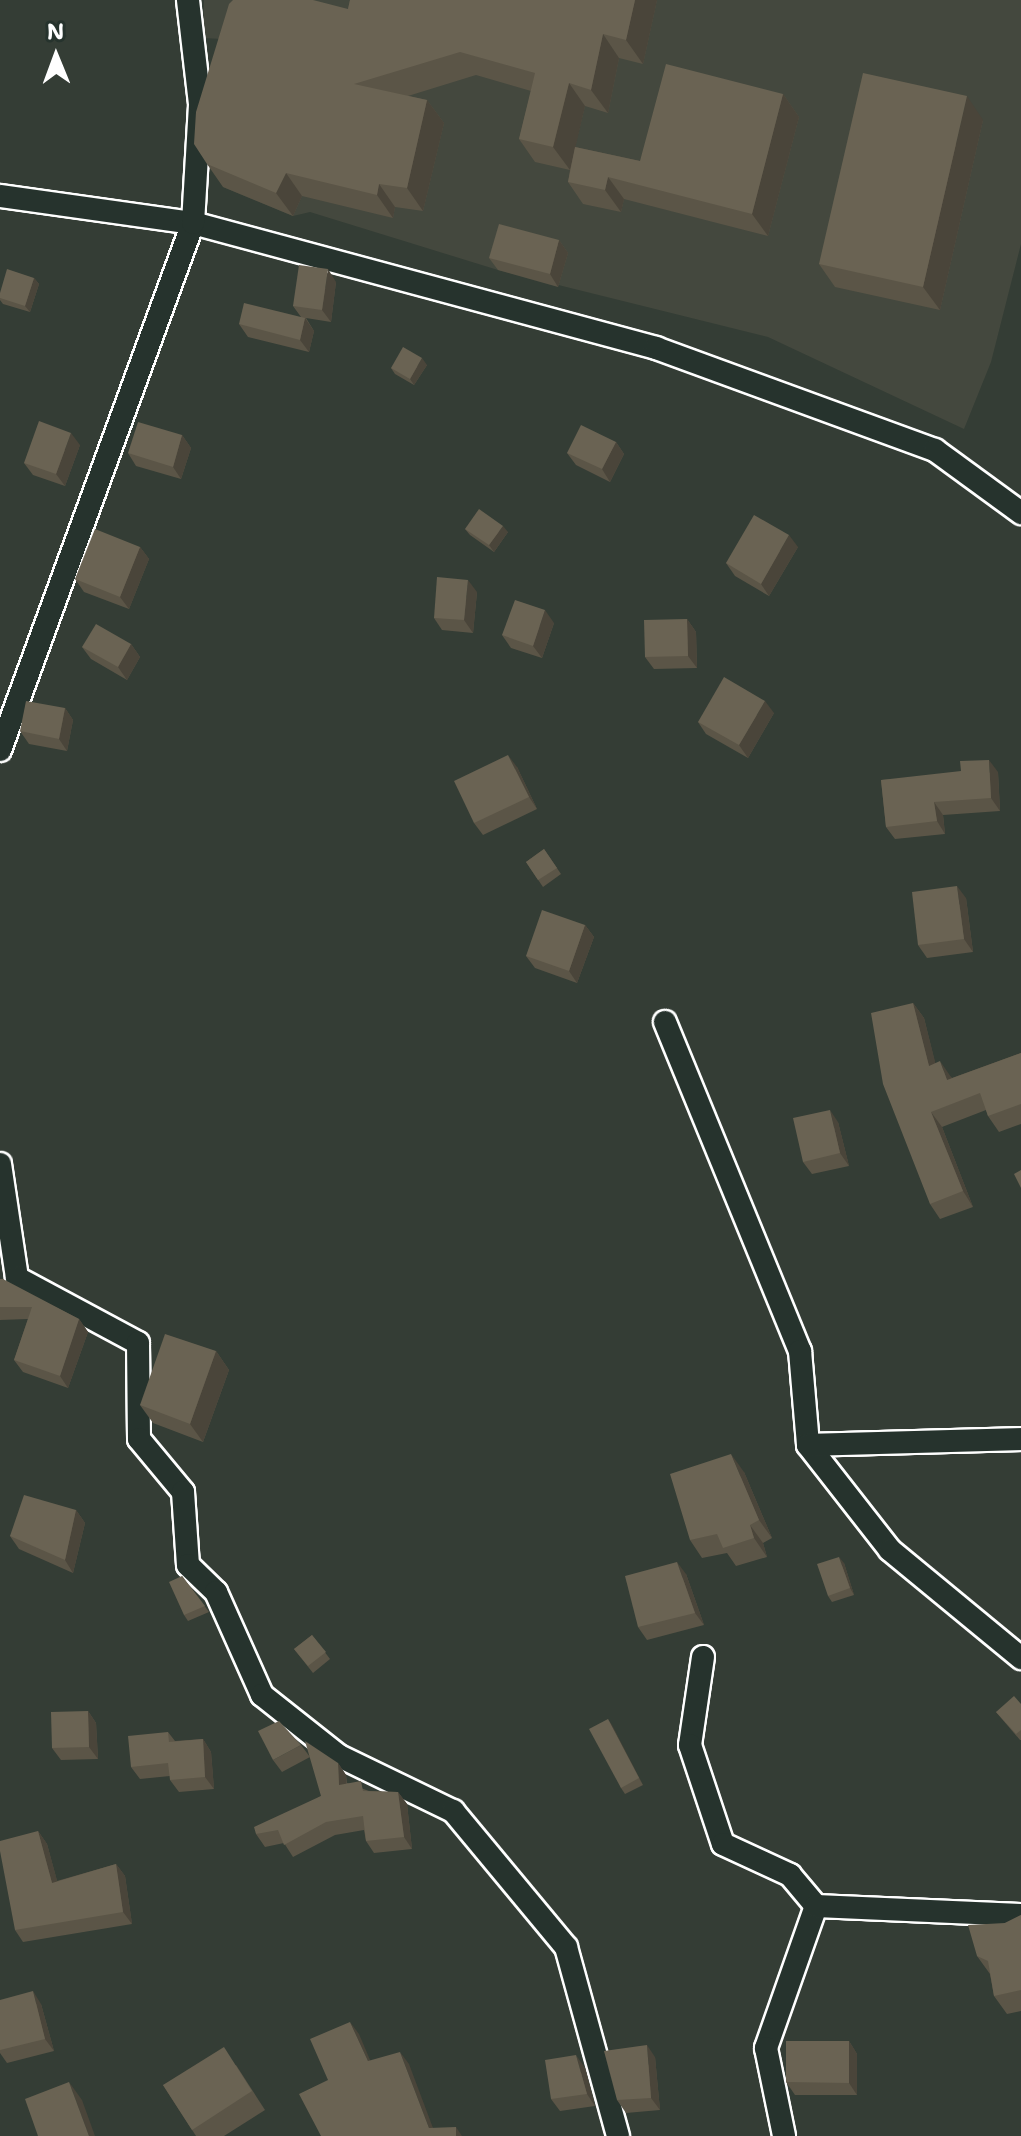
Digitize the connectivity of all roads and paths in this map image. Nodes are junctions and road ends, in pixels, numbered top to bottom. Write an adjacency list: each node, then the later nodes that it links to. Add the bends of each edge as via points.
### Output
1 (188, 0): 3 (street, via 200,104)
2 (0, 196): 3 (street)
3 (193, 223): 4 (street, via 656,348 935,450); 5 (street)
4 (1021, 513)
5 (0, 750)
6 (665, 1022): 9 (street, via 800,1351)
7 (0, 1164): 14 (street, via 17,1278 138,1343 139,1439 183,1492 188,1565 216,1592 262,1695 339,1756 453,1811 566,1947)
8 (1021, 1439): 9 (street)
9 (808, 1445): 11 (street, via 890,1550)
10 (703, 1657): 12 (street, via 690,1745 723,1844 790,1875)
11 (1021, 1658)
12 (816, 1906): 13 (street); 15 (street, via 766,2048)
13 (1021, 1915)
14 (618, 2136)
15 (784, 2136)

